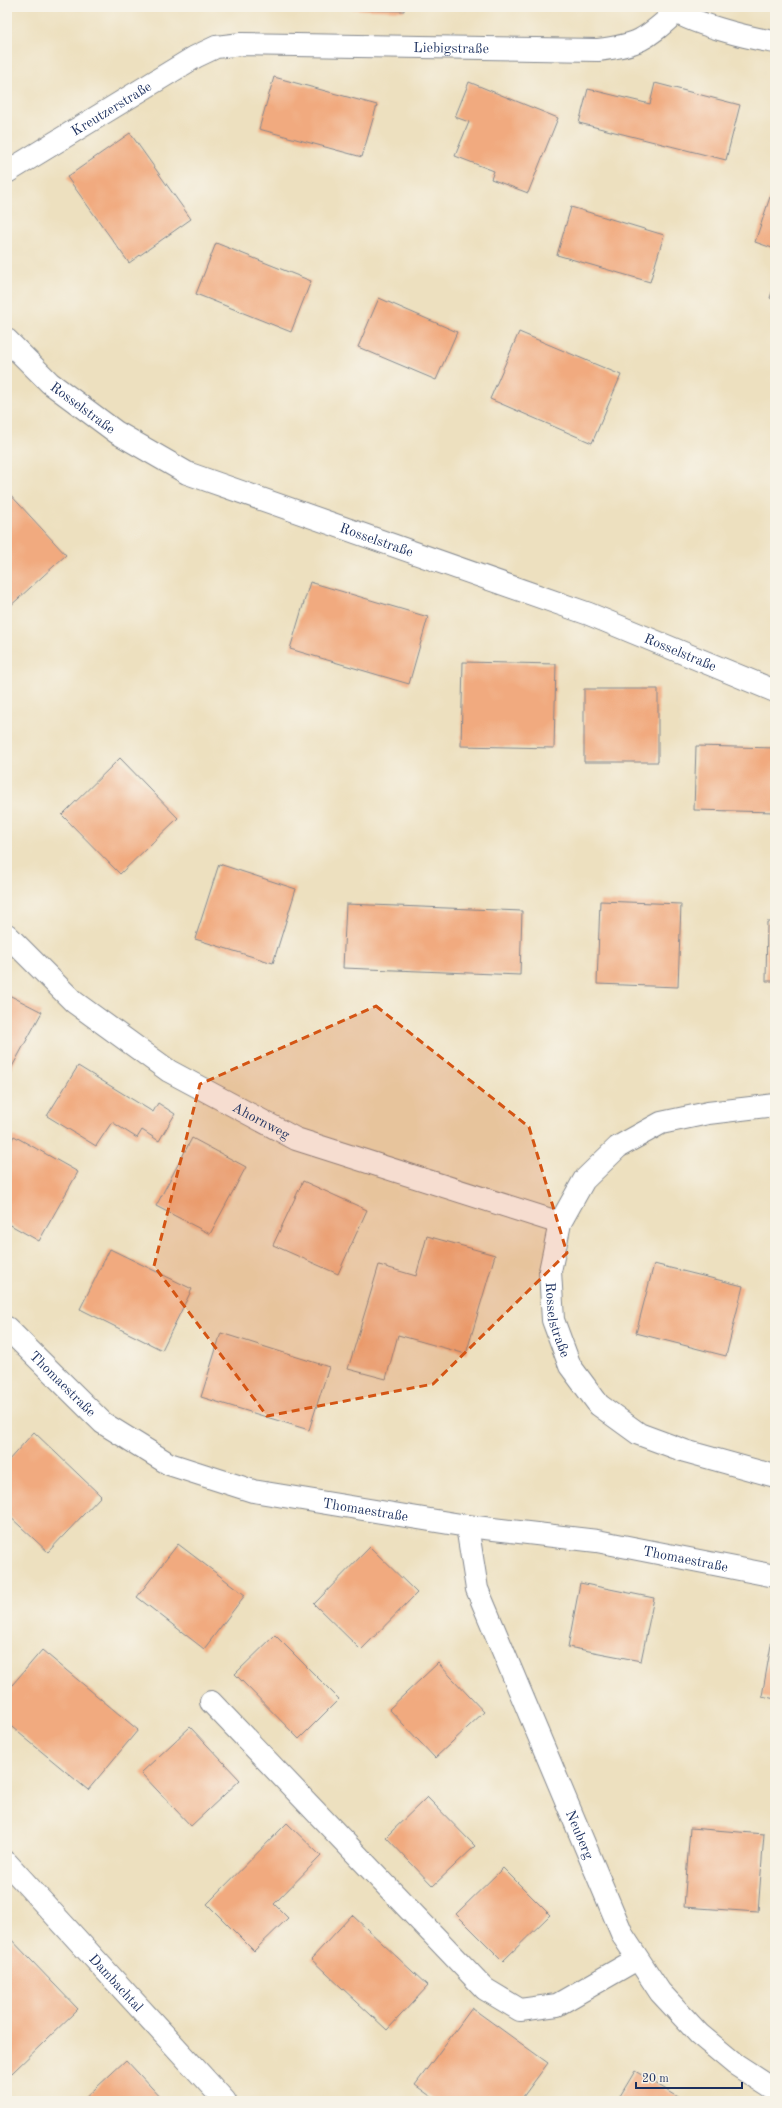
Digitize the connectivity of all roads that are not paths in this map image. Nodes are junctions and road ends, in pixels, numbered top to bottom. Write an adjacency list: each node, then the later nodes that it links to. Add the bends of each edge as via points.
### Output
1 (671, 10): 2 (street, Liebigstraße, via 717,27); 3 (street, Liebigstraße, via 642,41 598,50 241,44)
2 (775, 42)
3 (216, 47): 4 (street, Kreutzerstraße)
4 (7, 172)
5 (7, 340): 6 (street, Rosselstraße, via 50,383 116,432 187,473 589,614)
6 (775, 691)
7 (7, 935): 9 (street, Ahornweg, via 74,1002 169,1071 296,1139)
8 (775, 1105): 9 (street, Rosselstraße, via 708,1113 661,1124 618,1146 584,1180)
9 (560, 1223): 11 (street, Rosselstraße, via 550,1270 553,1320 570,1366 599,1405 639,1434 685,1451)
10 (7, 1328): 12 (street, Thomaestraße, via 103,1424 169,1464 253,1491)
11 (775, 1476)
12 (467, 1526): 13 (street, Thomaestraße, via 597,1541); 16 (street, Neuberg, via 477,1589 623,1936)
13 (775, 1576)
14 (212, 1702): 16 (street, via 485,1989 520,2010 557,2005)
15 (7, 1863): 18 (street, Dambachtal)
16 (637, 1958): 17 (street, Neuberg, via 660,1992 699,2034 735,2064)
17 (775, 2090)
18 (225, 2101)

